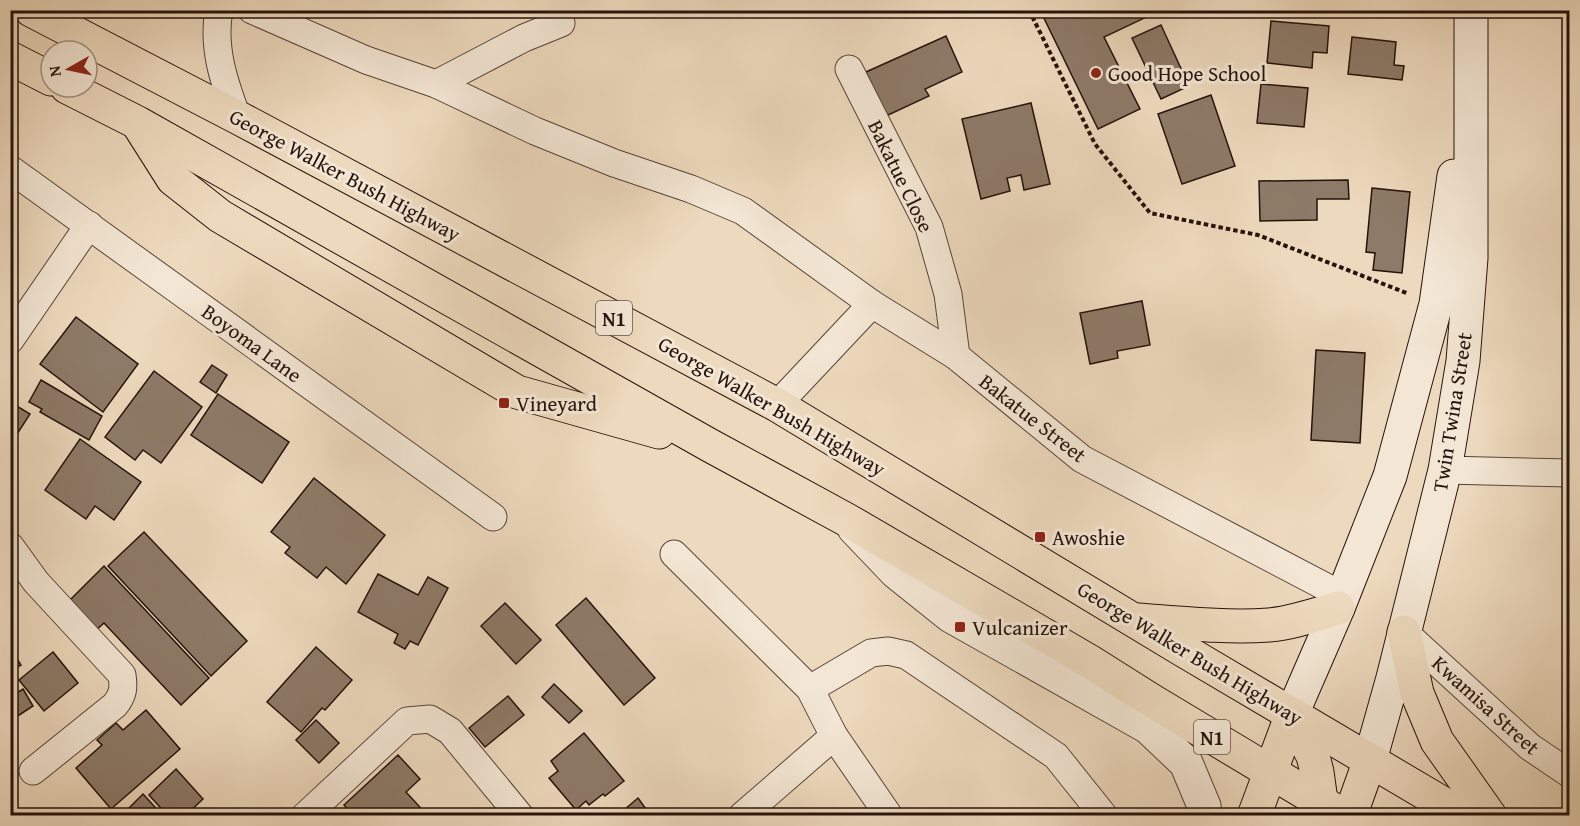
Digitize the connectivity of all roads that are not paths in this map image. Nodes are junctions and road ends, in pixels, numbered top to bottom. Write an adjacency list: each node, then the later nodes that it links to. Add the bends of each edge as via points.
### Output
1 (31, 10): 12 (main road, George Walker Bush Highway / N1)
2 (219, 10): 12 (street, via 218,52 223,80)
3 (252, 10): 10 (street, Bakatue Street, via 366,60)
4 (1471, 10): 6 (main road, Twin Twina Street)
5 (561, 23): 10 (street)
6 (1471, 55): 21 (main road, Twin Twina Street, via 1471,258 1463,361); 27 (main road, Twin Twina Street, via 1436,304 1390,476)
7 (10, 58): 9 (main road)
8 (849, 69): 18 (street, Bakatue Close, via 929,226 948,294)
9 (39, 73)
10 (436, 84): 16 (street, Bakatue Street, via 535,131 743,211)
11 (91, 99): 13 (main road, N1)
12 (237, 117): 19 (main road, George Walker Bush Highway / N1)
13 (138, 123): 20 (main road, N1); 20 (main road, via 172,179 220,216 517,392)
14 (10, 169): 15 (street, Boyoma Lane)
15 (89, 225): 17 (street); 23 (street, Boyoma Lane)
16 (872, 304): 18 (street, Bakatue Street); 19 (street)
17 (10, 340)
18 (956, 356): 27 (street, Bakatue Street, via 1082,459)
19 (777, 405): 28 (main road, George Walker Bush Highway / N1)
20 (711, 446): 24 (main road, N1)
21 (1445, 470): 22 (street); 29 (main road, Twin Twina Street)
22 (1569, 473)
23 (492, 517)
24 (847, 520): 35 (main road, N1); 43 (main road, via 896,572 951,616 1148,727 1186,763)
25 (10, 546): 34 (street, via 36,582 122,675 124,686 115,705)
26 (674, 554): 30 (street)
27 (1340, 602): 28 (main road, via 1299,619 1270,625); 31 (main road, Twin Twina Street)
28 (1134, 620): 31 (main road, George Walker Bush Highway / N1)
29 (1404, 632): 33 (main road, Twin Twina Street); 36 (street, Kwamisa Street, via 1530,747); 47 (main road, via 1417,693 1437,741)
30 (810, 689): 32 (street); 42 (street, via 871,653 906,655 1056,756)
31 (1292, 714): 33 (main road, George Walker Bush Highway / N1); 35 (main road); 37 (main road, via 1312,756)
32 (834, 736): 40 (street); 41 (street)
33 (1370, 760): 45 (main road); 46 (main road, George Walker Bush Highway / N1)
34 (33, 771)
35 (1270, 771): 37 (main road, N1); 44 (main road)
36 (1569, 774)
37 (1327, 811)
38 (305, 816): 39 (street, via 407,721 430,719 450,731)
39 (519, 816)
40 (742, 816)
41 (889, 816)
42 (1104, 816)
43 (1205, 816)
44 (1254, 816)
45 (1350, 816)
46 (1464, 816)
47 (1490, 816)

